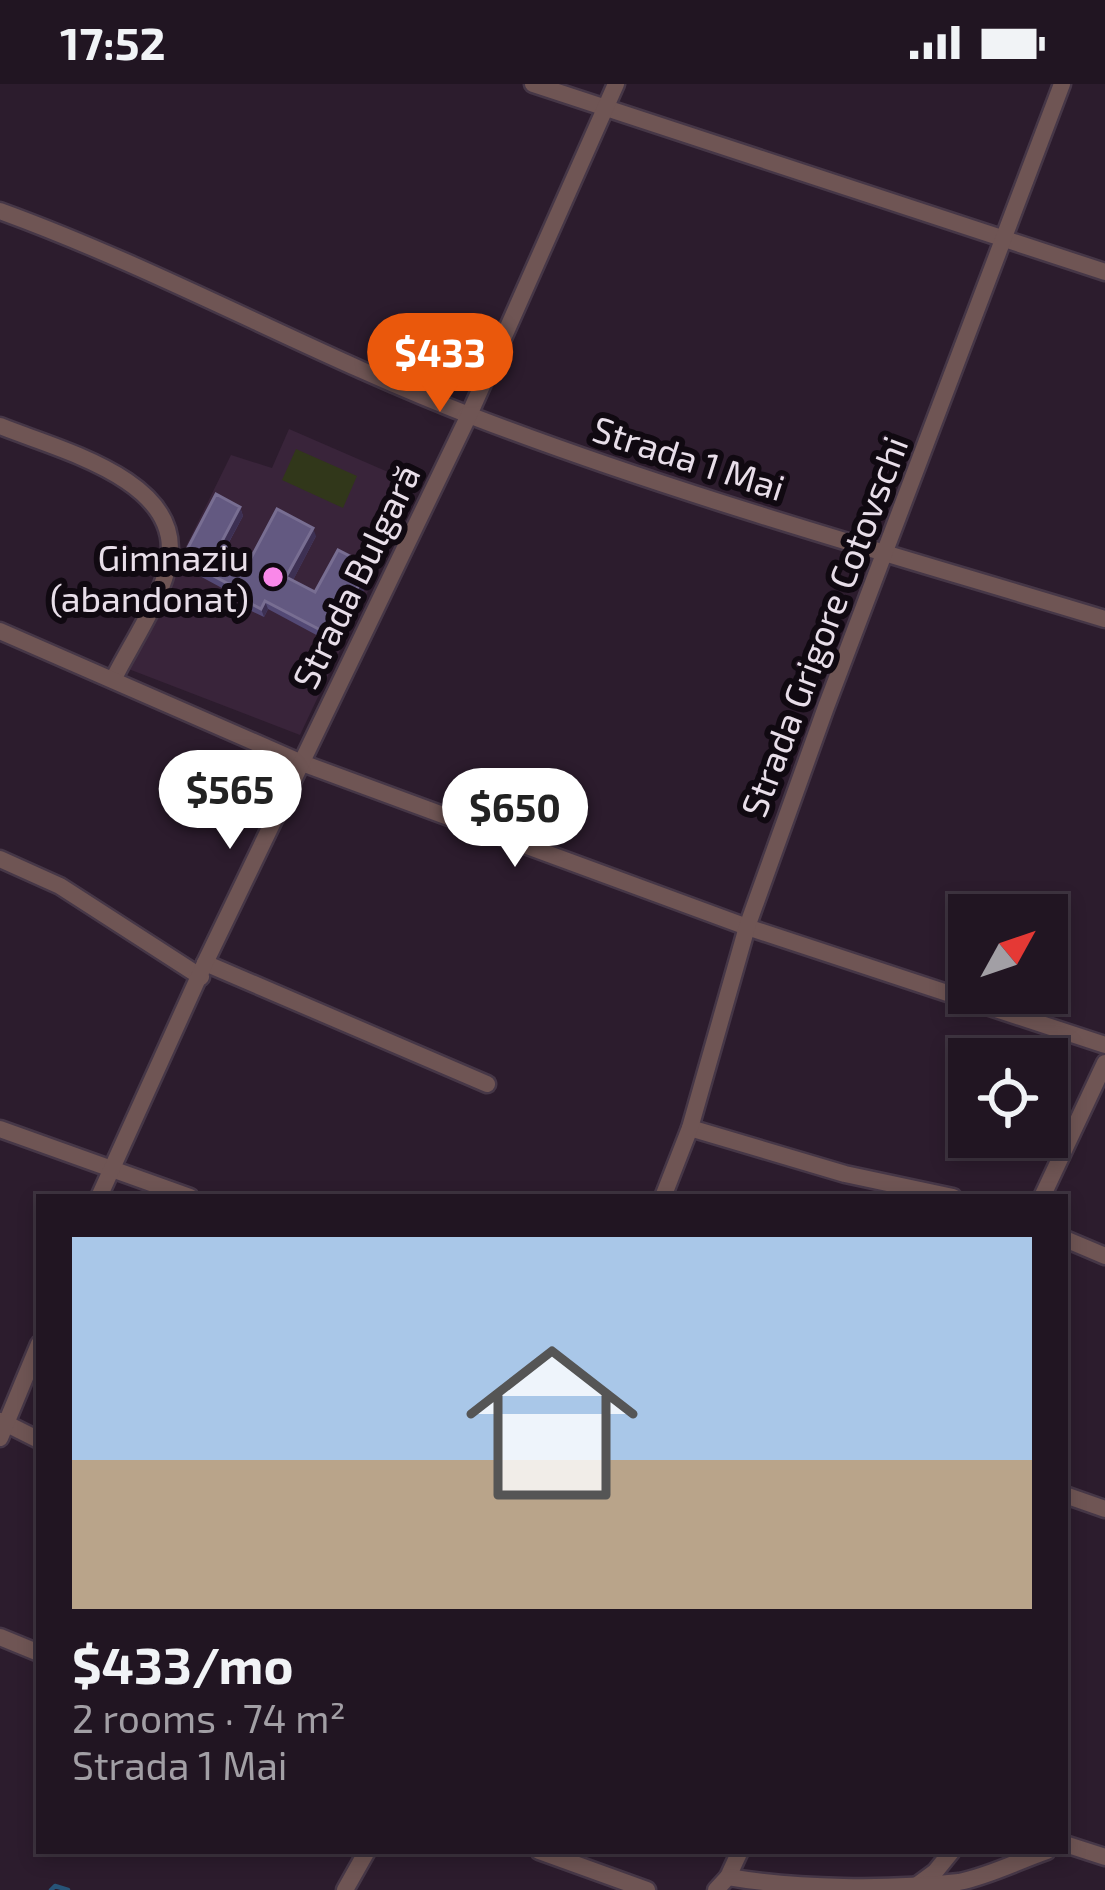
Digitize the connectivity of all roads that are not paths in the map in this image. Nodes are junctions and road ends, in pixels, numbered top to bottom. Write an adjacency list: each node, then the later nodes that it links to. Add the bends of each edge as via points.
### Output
1 (533, 84): 4 (street)
2 (616, 84): 4 (street, Strada Bulgară)
3 (1062, 84): 6 (street, Strada Grigore Cotovschi)
4 (604, 109): 6 (street); 8 (street, Strada Bulgară)
5 (0, 211): 8 (street, Strada 1 Mai)
6 (1002, 238): 7 (street); 10 (street, Strada Grigore Cotovschi)
7 (1105, 272)
8 (469, 415): 10 (street, Strada 1 Mai); 14 (street, Strada Bulgară)
9 (0, 426): 13 (street, via 140,488 165,526 164,578)
10 (884, 552): 11 (street, Strada 1 Mai); 16 (street, Strada Grigore Cotovschi)
11 (1105, 619)
12 (0, 631): 13 (street)
13 (114, 678): 14 (street)
14 (302, 763): 16 (street); 17 (street, Strada Bulgară)
15 (0, 859): 17 (street)
16 (747, 927): 18 (street); 21 (street, Strada Grigore Cotovschi)
17 (203, 970): 20 (street); 23 (street, Strada Bulgară)
18 (1105, 1045)
19 (1105, 1063): 28 (street)
20 (487, 1084)
21 (690, 1128): 26 (street, Strada Grigore Cotovschi); 27 (street)
22 (0, 1129): 23 (street)
23 (110, 1171): 24 (street, Strada Bulgară); 25 (street)
24 (100, 1194)
25 (181, 1194)
26 (665, 1194)
27 (938, 1194)
28 (1043, 1194)
29 (1068, 1240): 30 (street)
30 (1105, 1256)
31 (36, 1351): 32 (street)
32 (2, 1427): 33 (street)
33 (36, 1438)
34 (1068, 1496): 35 (street)
35 (1105, 1509)
36 (0, 1637): 37 (street)
37 (36, 1652)
38 (1068, 1845): 44 (street)
39 (365, 1854): 47 (street)
40 (547, 1854): 48 (street)
41 (738, 1854): 45 (street)
42 (950, 1854): 46 (street)
43 (1038, 1854): 46 (street, via 958,1882)
44 (1105, 1857)
45 (722, 1884): 46 (street)
46 (916, 1886)
47 (344, 1890)
48 (647, 1890)

